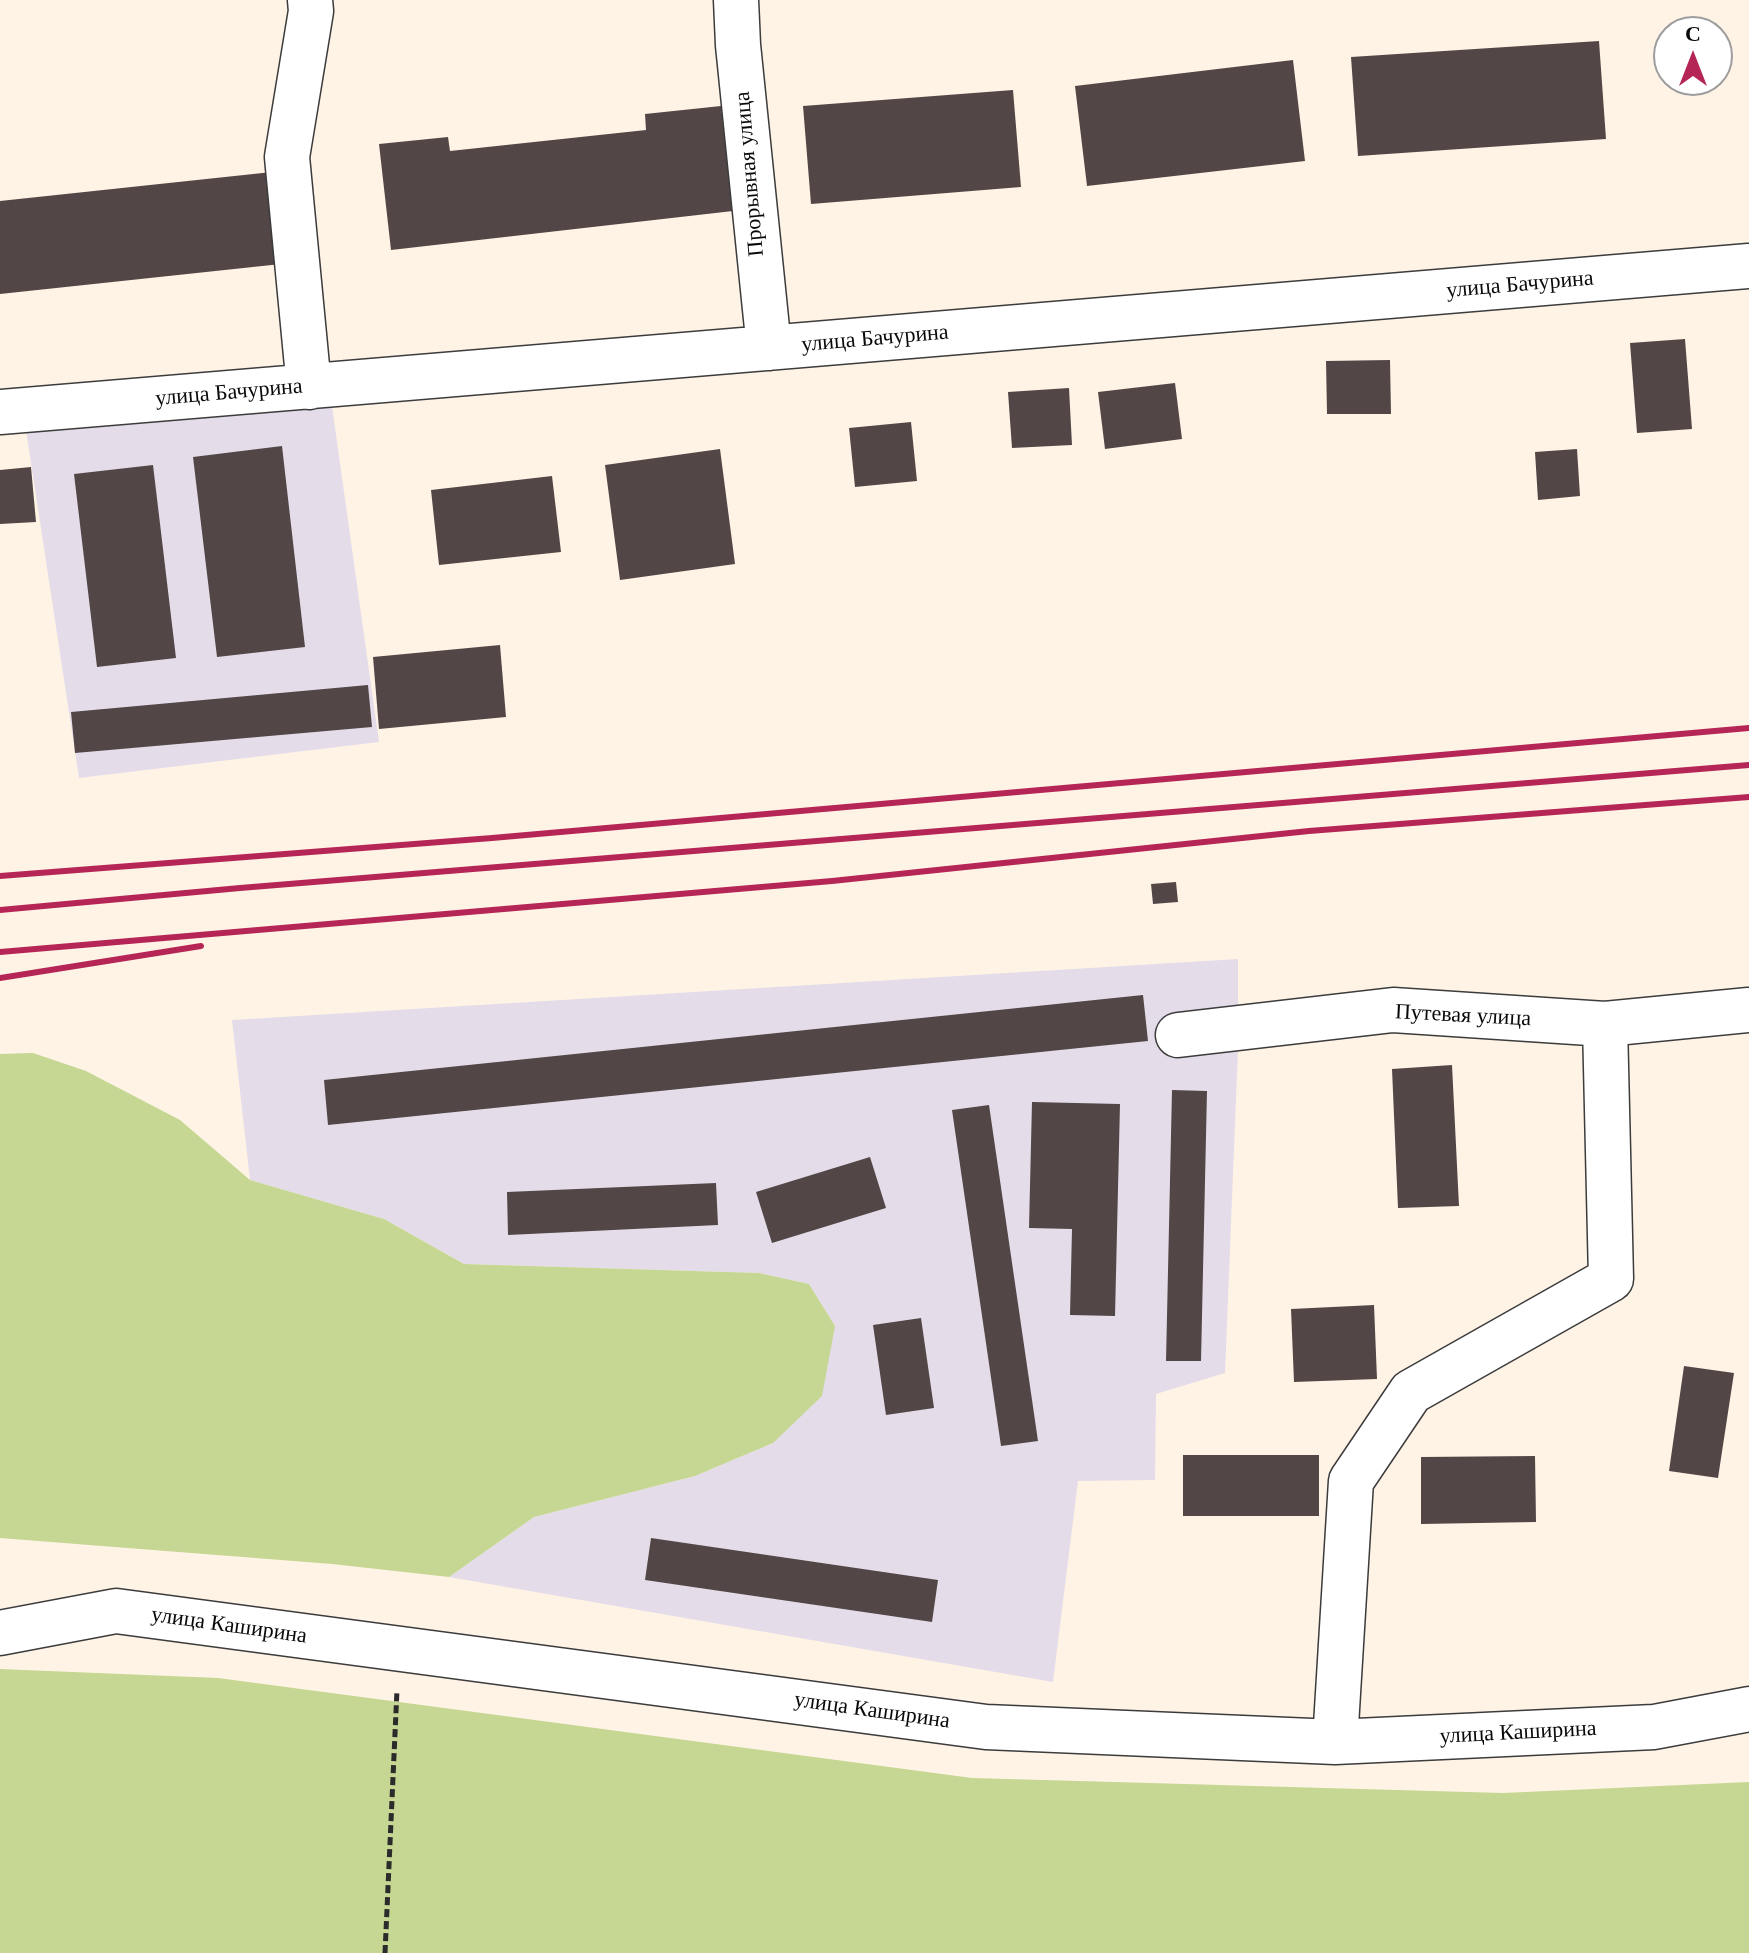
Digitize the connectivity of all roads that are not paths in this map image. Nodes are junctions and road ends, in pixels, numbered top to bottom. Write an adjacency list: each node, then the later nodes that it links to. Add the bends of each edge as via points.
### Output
1 (310, 0): 5 (street, via 287,157)
2 (736, 0): 4 (street, Прорывная улица)
3 (1749, 266): 4 (street, улица Бачурина)
4 (769, 348): 5 (street, улица Бачурина)
5 (309, 387): 6 (street, улица Бачурина)
6 (0, 412)
7 (1749, 1010): 8 (street, Путевая улица)
8 (1605, 1024): 9 (street, Путевая улица, via 1393,1010); 12 (street, via 1611,1279 1411,1392 1351,1481)
9 (1178, 1035)
10 (0, 1633): 12 (street, улица Каширина, via 116,1611 986,1727)
11 (1749, 1709): 12 (street, улица Каширина, via 1654,1727)
12 (1335, 1742)

